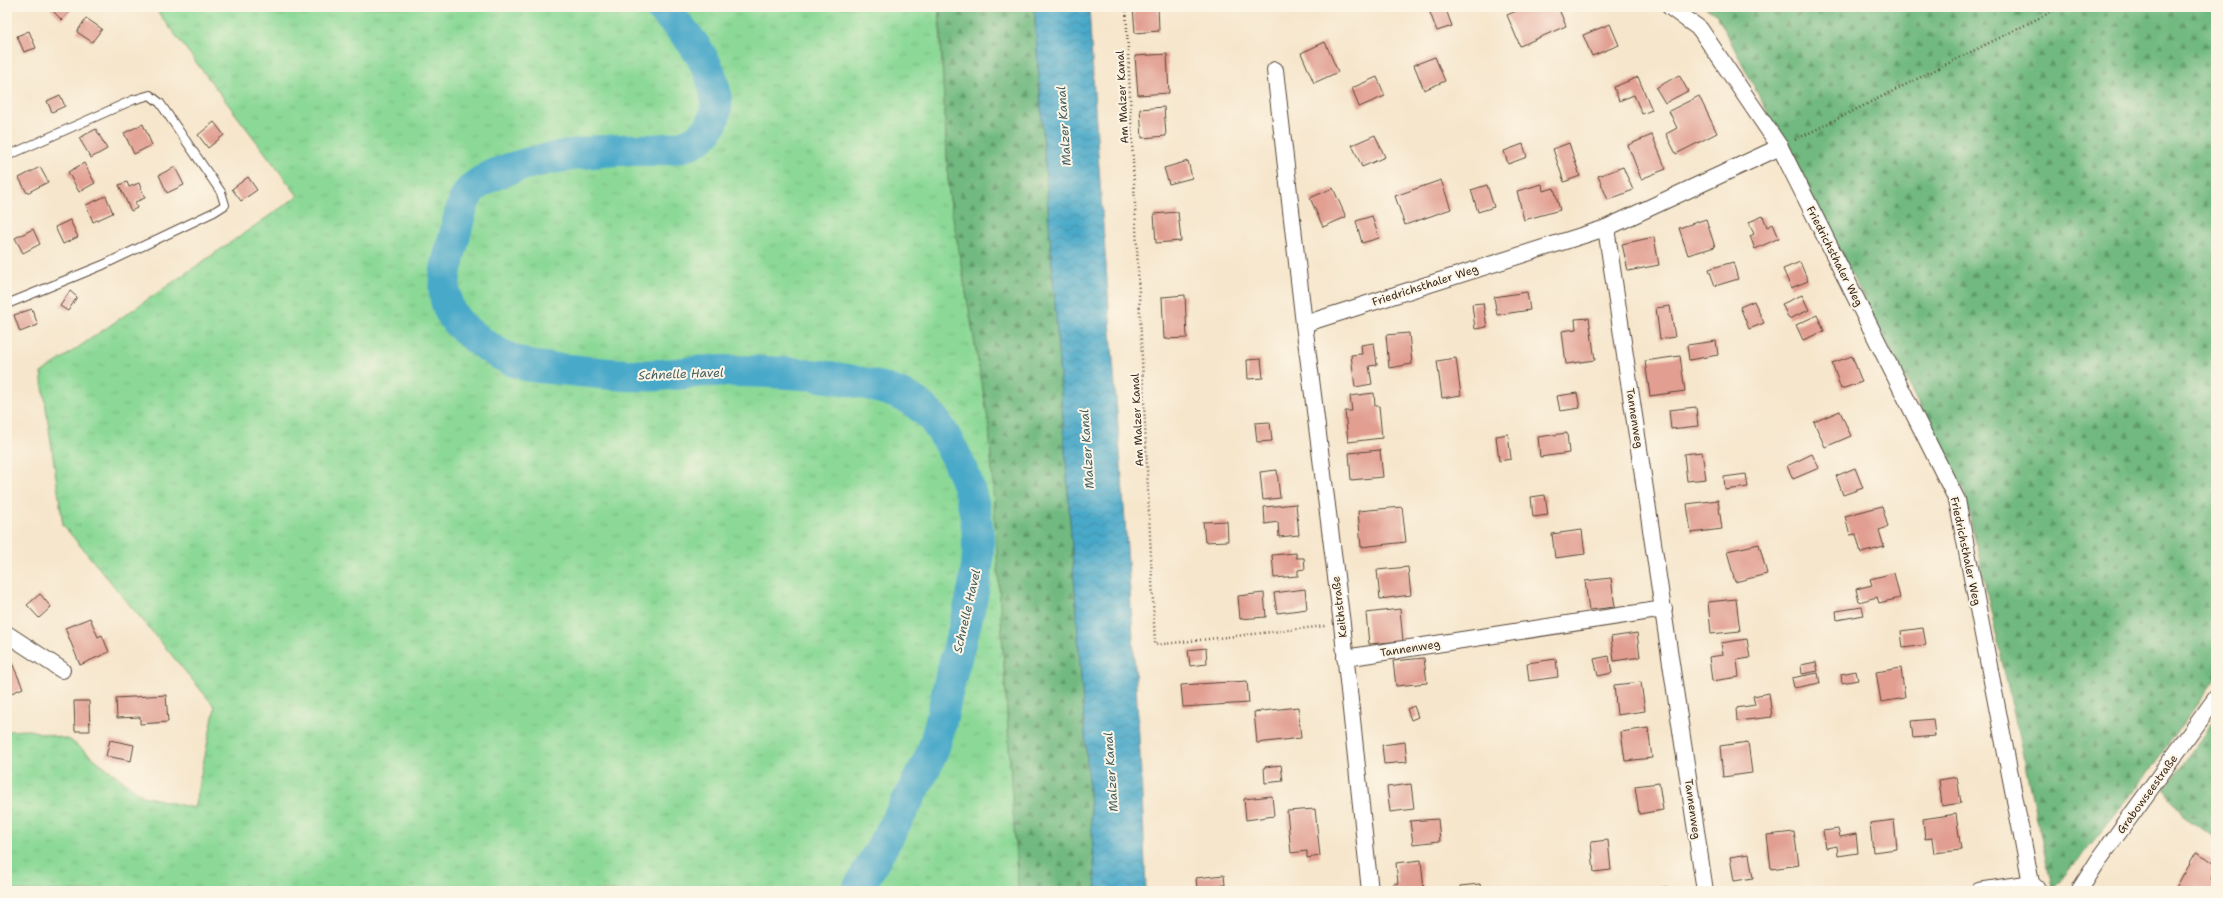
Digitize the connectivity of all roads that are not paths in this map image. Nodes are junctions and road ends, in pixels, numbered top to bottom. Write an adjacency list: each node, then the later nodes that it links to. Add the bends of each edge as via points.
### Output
1 (1670, 7): 3 (street, Friedrichsthaler Weg, via 1700,29)
2 (1275, 70): 7 (street)
3 (1780, 147): 5 (street, Friedrichsthaler Weg); 13 (street, Friedrichsthaler Weg, via 1957,500)
4 (7, 156): 6 (lane, via 133,100 150,95 160,103 221,192 225,205 103,265)
5 (1606, 228): 7 (street, Friedrichsthaler Weg); 8 (street, Tannenweg)
6 (7, 304)
7 (1304, 324): 10 (street, Keithstraße)
8 (1664, 609): 10 (street, Tannenweg); 15 (street, Tannenweg)
9 (7, 634): 11 (street)
10 (1346, 658): 14 (street, Keithstraße)
11 (62, 670)
12 (2215, 701): 17 (street, Grabowseestraße, via 2098,861)
13 (2035, 887): 16 (street)
14 (1370, 891)
15 (1705, 891)
16 (1979, 891)
17 (2079, 891)

